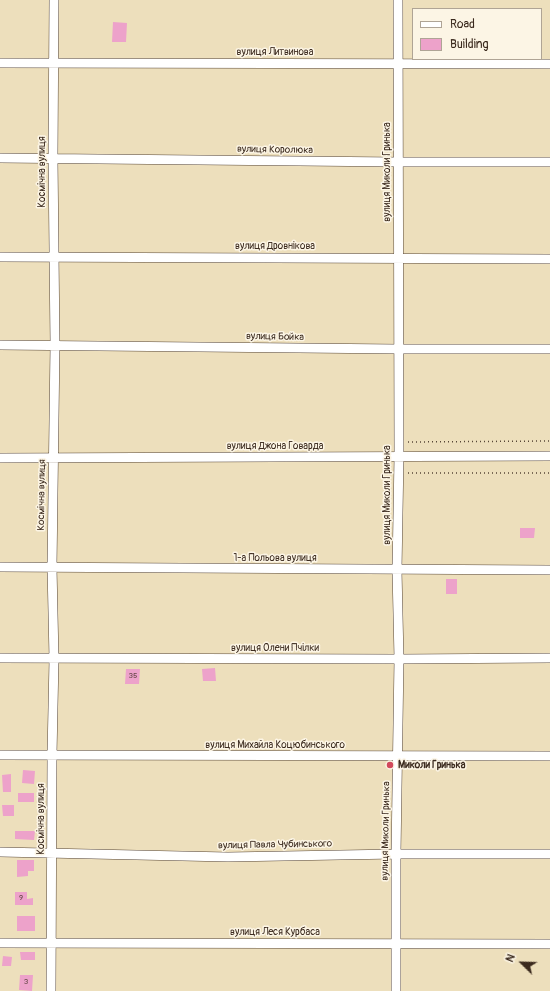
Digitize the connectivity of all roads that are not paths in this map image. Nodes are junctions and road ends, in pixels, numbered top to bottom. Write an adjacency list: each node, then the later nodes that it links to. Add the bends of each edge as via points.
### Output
1 (54, 0): 4 (street, Космічна вулиця)
2 (398, 0): 5 (street, вулиця Миколи Гринька)
3 (0, 62): 4 (street, вулиця Литвинова)
4 (53, 63): 5 (street, вулиця Литвинова); 8 (street, Космічна вулиця)
5 (397, 63): 6 (street, вулиця Литвинова); 9 (street, вулиця Миколи Гринька)
6 (550, 64)
7 (0, 158): 8 (street, вулиця Королюка)
8 (53, 158): 9 (street, вулиця Королюка); 12 (street, Космічна вулиця)
9 (398, 162): 10 (street, вулиця Королюка); 13 (street, вулиця Миколи Гринька)
10 (550, 162)
11 (0, 256): 12 (street, вулиця Дровнікова)
12 (54, 256): 13 (street, вулиця Дровнікова); 16 (street, Космічна вулиця)
13 (399, 258): 14 (street, вулиця Дровнікова); 18 (street, вулиця Миколи Гринька)
14 (550, 259)
15 (0, 345): 16 (street, вулиця Бойка)
16 (55, 345): 18 (street, вулиця Бойка); 22 (street, Космічна вулиця)
17 (550, 349): 18 (street, вулиця Бойка)
18 (398, 350): 19 (street, вулиця Миколи Гринька)
19 (399, 456): 20 (street, вулиця Джона Говарда); 22 (street, вулиця Джона Говарда); 25 (street, вулиця Миколи Гринька)
20 (550, 456)
21 (0, 458): 22 (street, вулиця Джона Говарда)
22 (53, 458): 24 (street, Космічна вулиця)
23 (0, 567): 24 (street, 1-а Польова вулиця)
24 (52, 567): 25 (street, 1-а Польова вулиця); 29 (street, Космічна вулиця)
25 (398, 570): 26 (street, 1-а Польова вулиця); 30 (street, вулиця Миколи Гринька)
26 (550, 570)
27 (0, 658): 29 (street, вулиця Олени Пчілки)
28 (550, 658): 30 (street, вулиця Олени Пчілки)
29 (54, 659): 30 (street, вулиця Олени Пчілки); 32 (street, Космічна вулиця)
30 (399, 659): 33 (street, вулиця Миколи Гринька)
31 (0, 755): 32 (street, вулиця Михайла Коцюбинського)
32 (52, 755): 33 (street, вулиця Михайла Коцюбинського); 36 (street, Космічна вулиця)
33 (398, 756): 34 (street, вулиця Михайла Коцюбинського); 37 (street, вулиця Миколи Гринька)
34 (550, 756)
35 (0, 852): 36 (street, вулиця Павла Чубинського)
36 (52, 853): 37 (street, вулиця Павла Чубинського, via 228,857); 40 (street, Космічна вулиця)
37 (396, 854): 38 (street, вулиця Павла Чубинського); 41 (street, вулиця Миколи Гринька)
38 (550, 854)
39 (0, 943): 40 (street, вулиця Леся Курбаса)
40 (51, 943): 41 (street, вулиця Леся Курбаса); 43 (street, Космічна вулиця)
41 (396, 943): 42 (street, вулиця Леся Курбаса); 44 (street, вулиця Миколи Гринька)
42 (550, 944)
43 (51, 991)
44 (396, 991)

